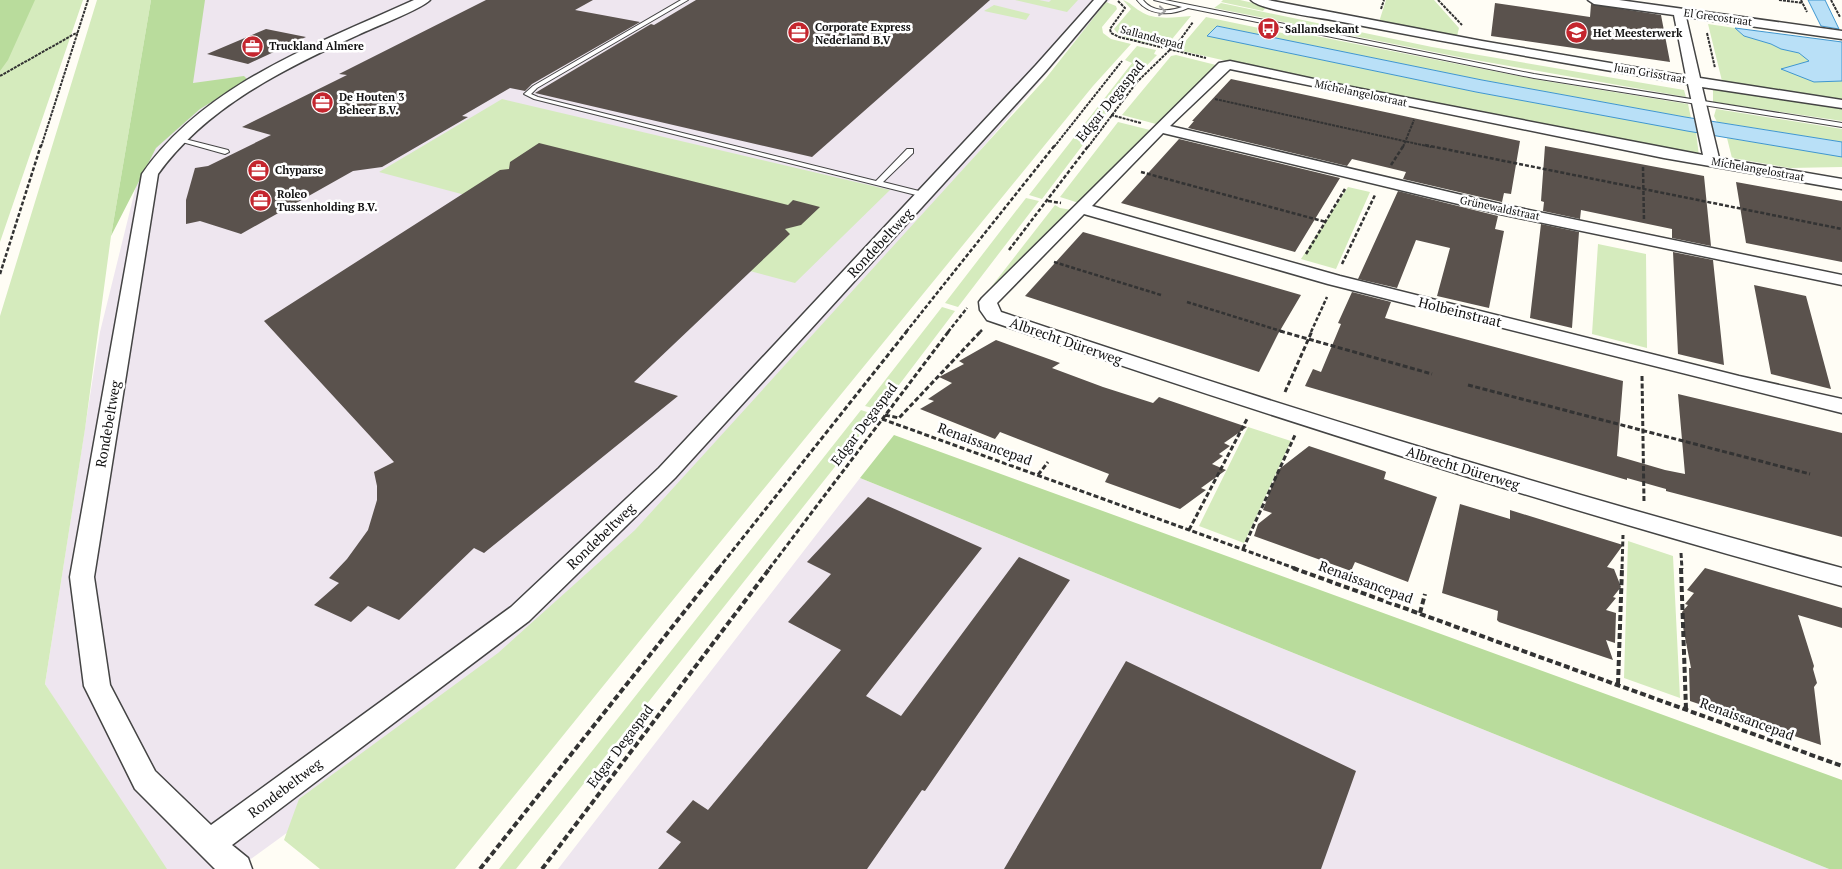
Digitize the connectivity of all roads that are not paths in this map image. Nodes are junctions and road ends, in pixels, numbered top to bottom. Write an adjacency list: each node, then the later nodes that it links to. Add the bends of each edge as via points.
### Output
1 (424, 0): 16 (street, Rondebeltweg, via 265,76 228,97)
2 (685, 0): 20 (lane, via 527,94)
3 (1100, 0): 22 (street, Rondebeltweg)
4 (1140, 0): 8 (lane, one-way to 8, via 1146,7 1163,12)
5 (1257, 0): 11 (street, Juan Grisstraat, via 1459,40)
6 (1594, 0): 9 (street, El Grecostraat)
7 (1162, 1): 8 (lane)
8 (1187, 6): 13 (lane)
9 (1679, 12): 10 (street, El Grecostraat); 11 (street)
10 (1842, 34)
11 (1696, 81): 12 (street, Juan Grisstraat); 13 (street)
12 (1842, 104)
13 (1701, 108): 14 (lane); 19 (street)
14 (1842, 125)
15 (1160, 128): 19 (street, Michelangelostraat, via 1224,66 1230,65 1643,149); 23 (street); 24 (street, Grünewaldstraat, via 1381,182)
16 (177, 139): 18 (lane); 27 (street, Rondebeltweg, via 150,174 82,577 97,686 146,780)
17 (910, 151): 20 (lane)
18 (225, 152)
19 (1711, 154): 21 (street, Michelangelostraat)
20 (878, 184): 22 (lane)
21 (1842, 184)
22 (924, 195): 27 (street, Rondebeltweg, via 667,474 520,614)
23 (1080, 208): 25 (street, Holbeinstraat, via 1296,269); 26 (street, Albrecht Dürerweg, via 988,302 988,310 994,316 1255,404 1624,517)
24 (1842, 280)
25 (1842, 406)
26 (1842, 577)
27 (209, 844): 28 (street)
28 (237, 869)

